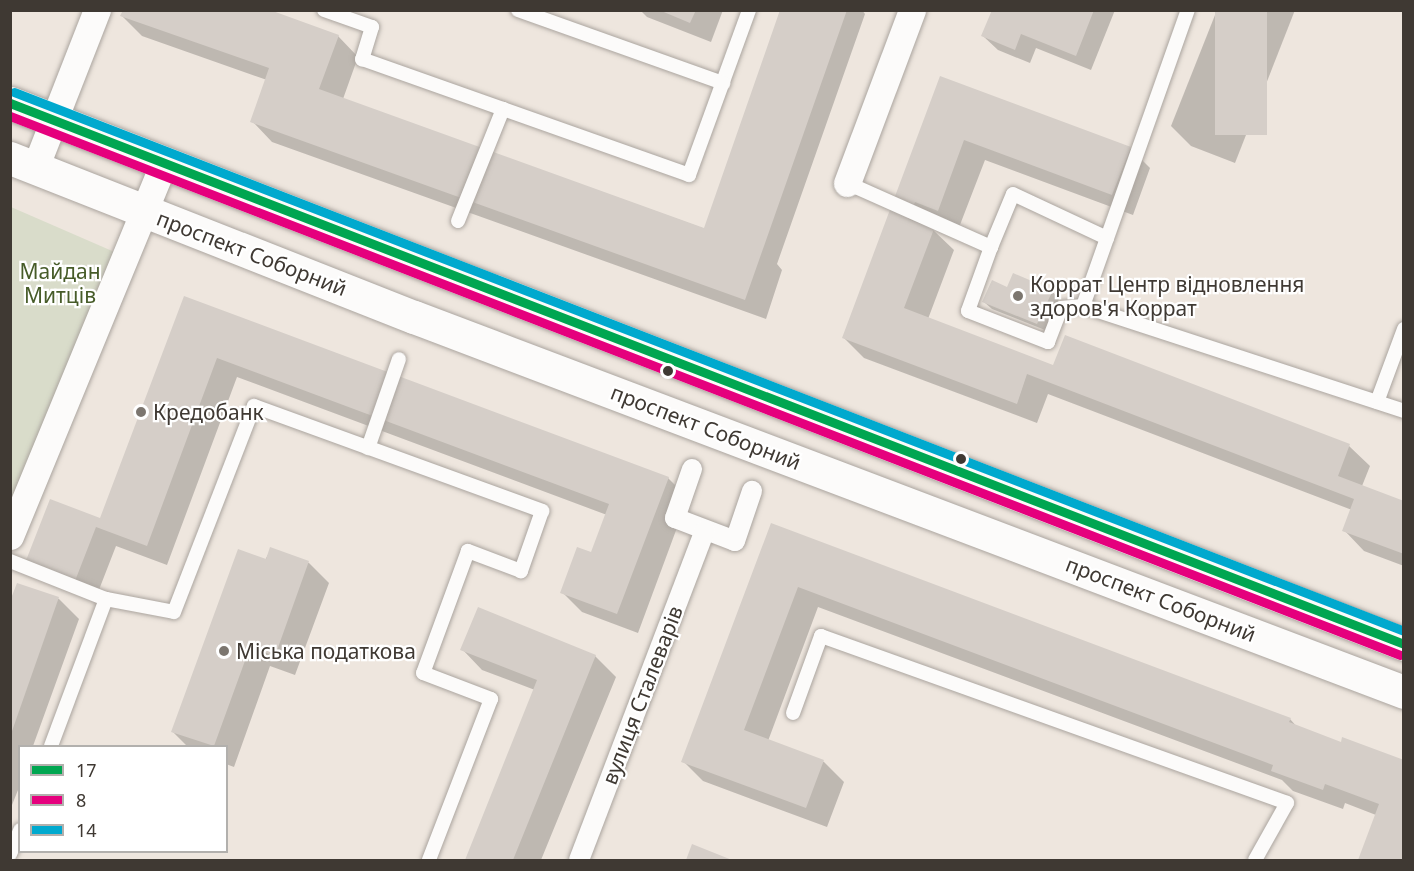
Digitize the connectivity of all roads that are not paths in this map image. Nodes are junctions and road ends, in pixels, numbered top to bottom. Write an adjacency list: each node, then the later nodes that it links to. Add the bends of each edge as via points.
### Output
1 (97, 10): 10 (street)
2 (324, 10): 9 (lane, via 372,27 362,58)
3 (518, 10): 7 (lane)
4 (749, 10): 7 (lane)
5 (912, 10): 13 (street)
6 (1188, 10): 16 (lane)
7 (723, 83): 9 (lane, via 689,175)
8 (10, 104): 10 (main road)
9 (502, 109): 15 (lane)
10 (54, 121): 11 (street); 12 (main road)
11 (23, 163): 14 (main road, проспект Соборний)
12 (164, 163): 14 (street); 30 (main road)
13 (848, 183): 17 (lane)
14 (145, 211): 27 (street); 31 (main road, проспект Соборний)
15 (458, 221)
16 (1107, 238): 17 (lane, via 1013,194); 18 (lane)
17 (991, 247): 18 (lane, via 968,311 1048,342 1061,308)
18 (1083, 306): 21 (lane)
19 (1404, 329): 21 (lane)
20 (399, 359): 23 (lane)
21 (1377, 402): 22 (lane)
22 (1404, 411)
23 (368, 448): 29 (lane, via 254,406 174,612); 36 (lane, via 542,511 521,571 468,551 423,673 491,699)
24 (692, 469): 26 (street, via 675,518)
25 (752, 492): 26 (street, via 735,541)
26 (705, 530): 37 (street, вулиця Сталеварів)
27 (10, 536)
28 (10, 561): 29 (lane)
29 (106, 599): 33 (lane)
30 (1404, 644)
31 (1404, 692)
32 (793, 713): 38 (lane, via 821,636 1287,803)
33 (52, 745)
34 (18, 835): 35 (lane)
35 (10, 854)
36 (429, 861)
37 (579, 861)
38 (1255, 861)

